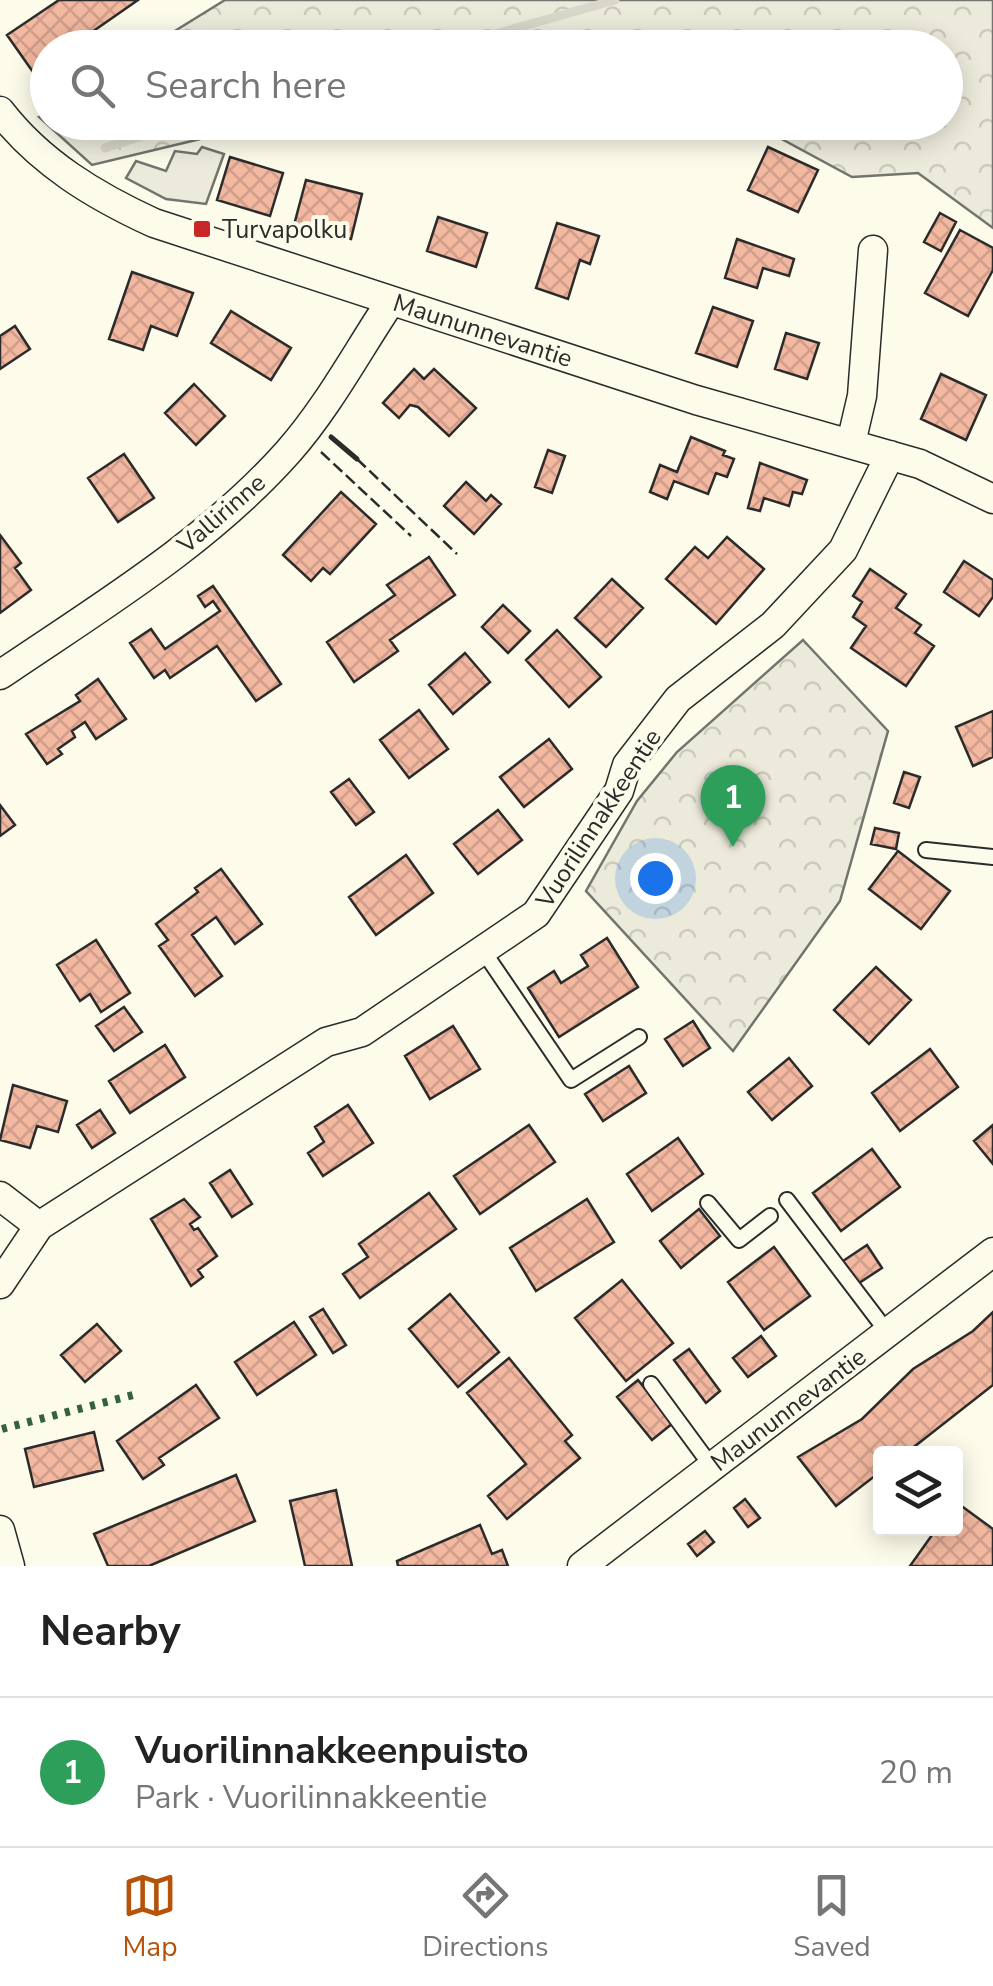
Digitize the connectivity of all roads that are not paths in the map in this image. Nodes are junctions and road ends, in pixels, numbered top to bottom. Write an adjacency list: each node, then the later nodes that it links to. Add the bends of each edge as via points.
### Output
1 (0, 111): 2 (street, Maununnevantie)
2 (9, 141): 4 (street, Maununnevantie, via 106,201 170,228)
3 (874, 250): 5 (street, via 862,396)
4 (392, 301): 5 (street, Maununnevantie); 8 (street, Vallirinne, via 300,437 254,488 148,575)
5 (851, 443): 6 (street, Maununnevantie)
6 (890, 455): 7 (street, Maununnevantie); 11 (street, Vuorilinnakkeentie, via 831,565 773,625 678,699 628,764 619,791 536,914)
7 (993, 499)
8 (0, 675)
9 (926, 850): 10 (lane)
10 (993, 856)
11 (484, 952): 12 (lane, via 570,1080); 17 (street, Vuorilinnakkeentie, via 362,1032 326,1042)
12 (639, 1037)
13 (0, 1196): 17 (street)
14 (787, 1200): 20 (lane)
15 (708, 1203): 16 (lane, via 739,1240)
16 (770, 1216)
17 (40, 1226): 19 (street, Vuorilinnakkeentie)
18 (993, 1252): 20 (street, Maununnevantie)
19 (0, 1284)
20 (888, 1332): 22 (street, Maununnevantie)
21 (650, 1384): 22 (lane)
22 (712, 1467): 25 (street, Maununnevantie)
23 (0, 1530): 24 (street)
24 (10, 1566)
25 (582, 1566)

